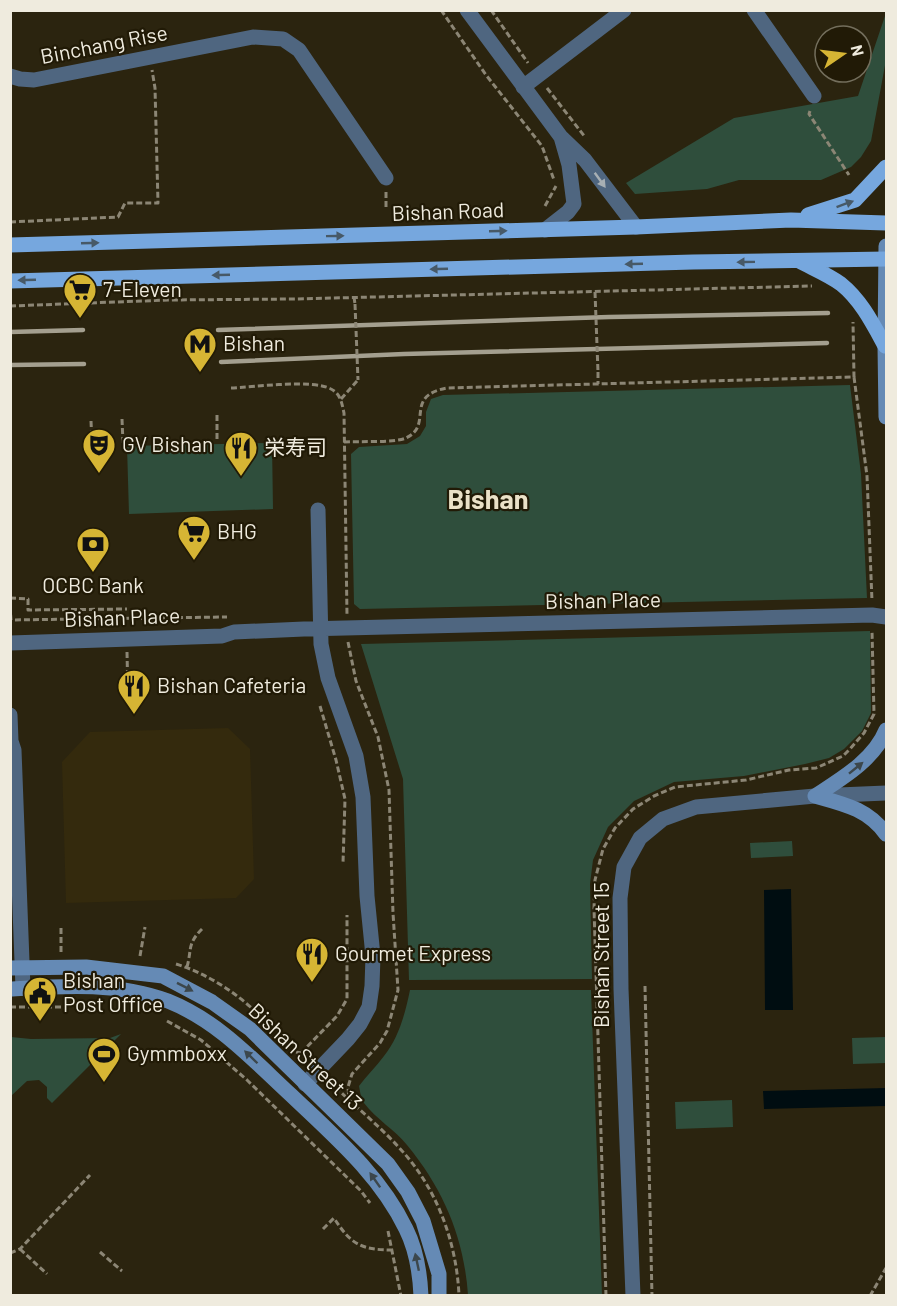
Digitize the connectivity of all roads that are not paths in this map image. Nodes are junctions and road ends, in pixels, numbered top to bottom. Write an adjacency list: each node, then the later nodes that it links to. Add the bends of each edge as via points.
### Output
1 (467, 10): 5 (street)
2 (624, 10): 5 (street)
3 (754, 10): 6 (street)
4 (10, 76): 9 (street, Binchang Rise, via 49,78 253,37 282,39 299,50)
5 (523, 87): 7 (street)
6 (814, 96)
7 (561, 137): 12 (street, one-way to 12, via 585,160); 13 (street, via 574,204)
8 (886, 167): 10 (main road, one-way to 8, via 855,200)
9 (386, 178)
10 (791, 220): 11 (main road, Bishan Road); 12 (main road, Bishan Road)
11 (886, 223)
12 (636, 227): 13 (main road, Bishan Road)
13 (545, 230): 14 (main road, Bishan Road, one-way to 13)
14 (10, 245)
15 (886, 246): 16 (street)
16 (886, 259): 17 (main road); 19 (street)
17 (799, 261): 18 (main road, one-way to 18); 19 (main road, via 839,282 853,295)
18 (10, 281)
19 (885, 346): 20 (street)
20 (886, 417)
21 (318, 510): 24 (street)
22 (879, 616): 24 (street, Bishan Place)
23 (233, 625): 24 (street, Bishan Place); 25 (street, Bishan Place); 26 (street, Bishan Place, via 222,636)
24 (321, 629): 36 (street, via 328,678 356,756 363,796 372,986 369,1007 360,1024)
25 (10, 632)
26 (10, 643)
27 (10, 715): 29 (street)
28 (886, 730): 31 (street, one-way to 28, via 865,760)
29 (11, 742): 34 (street)
30 (886, 793): 31 (street, Bishan Street 15)
31 (815, 796): 32 (street, via 854,807 877,822); 39 (street, Bishan Street 15, via 696,807 663,819 640,838 624,867 620,898 621,989)
32 (886, 834)
33 (10, 885): 34 (street)
34 (15, 968): 35 (street); 36 (street, Bishan Street 13, one-way to 36, via 86,967 163,976 212,1002 250,1029)
35 (15, 988): 37 (street, Bishan Street 13, one-way to 35, via 415,1253 406,1230 373,1175 229,1037 187,1010 133,991 85,986)
36 (305, 1084): 38 (street, Bishan Street 13, via 388,1164 408,1192 423,1221 439,1274)
37 (421, 1296)
38 (439, 1296)
39 (633, 1296)

